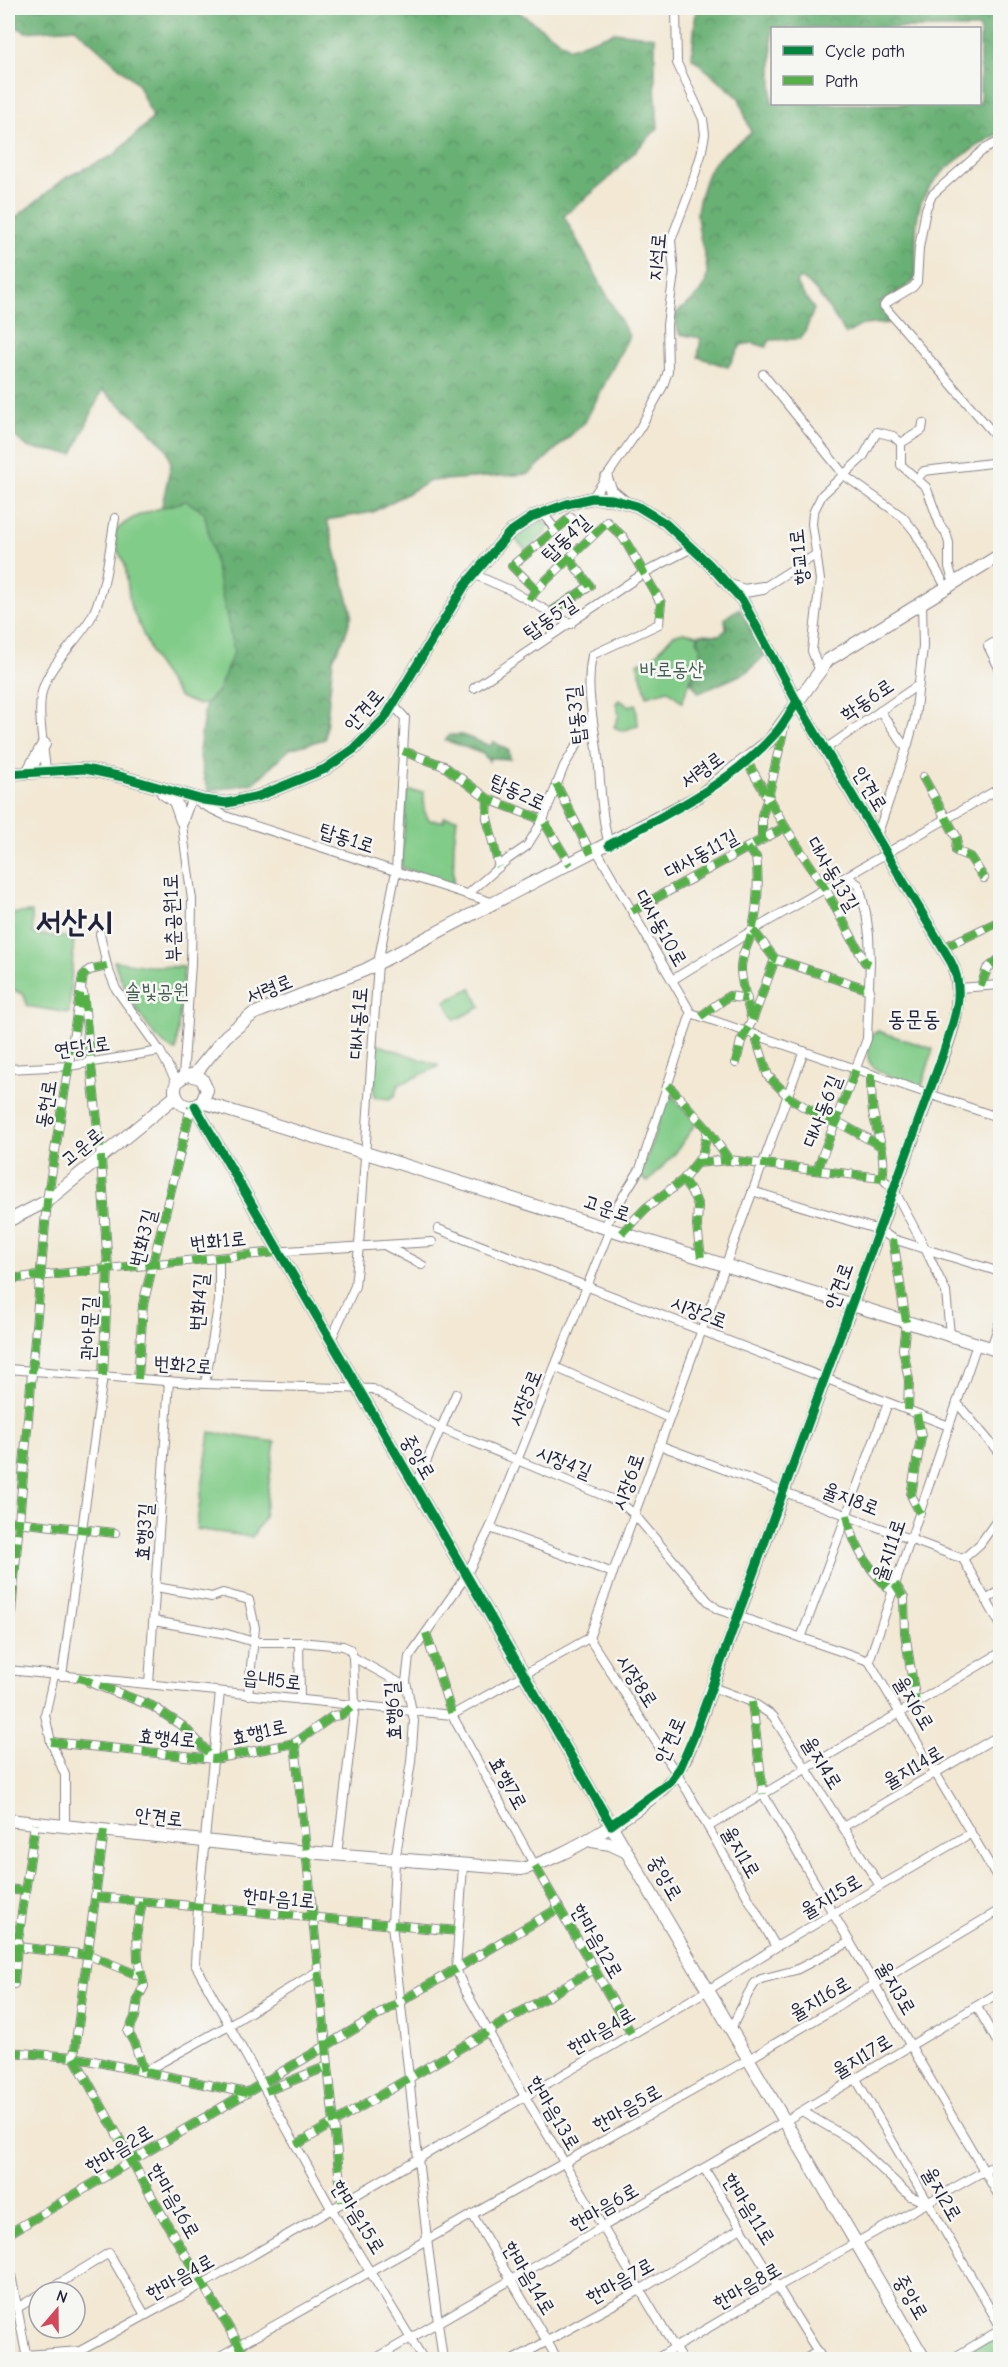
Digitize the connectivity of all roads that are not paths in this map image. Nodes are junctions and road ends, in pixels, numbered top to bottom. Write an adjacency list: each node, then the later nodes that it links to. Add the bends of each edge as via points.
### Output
1 (676, 8): 9 (street, 지석로, via 676,63 703,119 704,144 671,240 674,273 667,325 666,379 635,437)
2 (1000, 141): 5 (street, via 983,150 932,195 922,232 917,282 884,306)
3 (763, 374): 8 (street)
4 (924, 423): 6 (street, via 922,430)
5 (1000, 441)
6 (901, 443): 8 (street, 향교1로, via 893,436 877,432 863,457); 10 (street, via 901,465)
7 (1000, 462): 10 (street, via 924,471)
8 (845, 476): 18 (street, 향교1로, via 822,495 814,508); 23 (street, via 903,517)
9 (606, 479): 11 (street, 지석로); 12 (street, via 611,491)
10 (916, 479): 23 (street, via 926,487 946,533)
11 (592, 498): 12 (street, 안견로); 13 (street, 안견로)
12 (624, 501): 17 (street, 안견로, via 660,520)
13 (542, 513): 16 (street); 22 (street, 안견로, via 509,532)
14 (571, 517): 16 (street)
15 (115, 518): 42 (street, via 95,609 44,686 40,703)
16 (556, 530): 26 (street, via 512,566)
17 (692, 548): 21 (street, 탑동5길); 24 (street, 안견로)
18 (817, 554): 25 (street); 33 (street, 향교1로, via 820,590 812,651)
19 (1000, 555): 23 (street, 서령로)
20 (569, 558): 21 (street, 탑동4길, via 608,522 623,537); 26 (street, 탑동4길); 29 (street, via 590,586)
21 (644, 573): 31 (street, 탑동5길); 41 (street, 탑동3길, via 661,603 659,624 592,655 588,672)
22 (473, 574): 27 (street); 38 (street, 안견로)
23 (950, 585): 28 (street, 서령로)
24 (730, 586): 25 (street, via 746,591); 30 (street, 안견로)
25 (763, 588): 30 (street)
26 (536, 590): 27 (street, 탑동4길)
27 (529, 600): 29 (street)
28 (922, 603): 33 (street, 서령로, via 830,658); 35 (street, 학동6로, via 923,647)
29 (551, 612): 31 (street)
30 (750, 613): 37 (street, 안견로)
31 (571, 624): 36 (street, 탑동5길)
32 (1000, 639): 34 (street, via 988,646)
33 (819, 669): 37 (street, 서령로)
34 (1000, 669)
35 (918, 685): 39 (street, 학동6로); 44 (street, 안견로, via 915,718)
36 (474, 688)
37 (797, 702): 40 (street, 서령로); 43 (street, 안견로)
38 (394, 706): 45 (street, 대사동1로, via 405,718); 54 (street, 안견로, via 362,742 319,772 243,800 222,802)
39 (880, 711): 43 (street, 학동6로); 44 (street)
40 (786, 719): 46 (street, 서령로); 55 (street)
41 (592, 720): 51 (street); 64 (street, 탑동3길, via 601,809)
42 (44, 744): 47 (street); 48 (street)
43 (825, 748): 61 (street, 안견로)
44 (906, 748): 61 (street, 안견로)
45 (403, 751): 56 (street, 탑동2로, via 444,766); 68 (street, 대사동1로)
46 (747, 760): 55 (street, 대사동13길); 64 (street, 서령로, via 683,806)
47 (46, 770): 48 (street, 안견로); 52 (street, 안견로, via 85,769)
48 (28, 772): 49 (street, 안견로)
49 (8, 774)
50 (923, 777): 58 (street)
51 (556, 784): 57 (street); 64 (street)
52 (156, 786): 54 (street, 안견로); 59 (street, via 175,801)
53 (999, 791): 58 (street)
54 (192, 797): 59 (street, 부춘공원1로); 68 (street, 탑동1로, via 228,817)
55 (768, 798): 60 (street, 대사동13길); 62 (street, via 761,819)
56 (488, 799): 57 (street, 탑동2로); 67 (street, via 487,818)
57 (543, 820): 66 (street, 탑동2로); 67 (street, via 526,847)
58 (946, 820): 65 (street); 70 (street, via 957,838 956,851 970,857)
59 (182, 821): 104 (street, 부춘공원1로, via 192,900)
60 (785, 827): 62 (street, 대사동11길); 71 (street, 대사동13길)
61 (877, 836): 65 (street, 안견로)
62 (762, 840): 63 (street, 대사동11길)
63 (747, 848): 74 (street, 대사동11길); 76 (street, via 757,863)
64 (599, 850): 66 (street, 서령로); 74 (street, 대사동10로)
65 (887, 854): 69 (street); 78 (street, 안견로)
66 (570, 865): 73 (street, 서령로)
67 (499, 867): 72 (street)
68 (396, 871): 72 (street, 탑동1로); 81 (street, 대사동1로)
69 (848, 877): 71 (street); 82 (street, 대사동13길, via 859,885 869,935)
70 (984, 878)
71 (826, 890): 76 (street); 82 (street, 대사동13길, via 865,962)
72 (467, 896): 73 (street, 탑동1로)
73 (494, 903): 81 (street, 서령로)
74 (632, 911): 85 (street, 대사동10로)
75 (1000, 921): 78 (street)
76 (753, 930): 79 (street); 85 (street); 90 (street, via 741,969)
77 (100, 934): 83 (street)
78 (943, 948): 88 (street, 안견로, via 955,969)
79 (775, 959): 89 (street); 93 (street)
80 (998, 960): 87 (street, via 987,969)
81 (378, 963): 104 (street, 서령로, via 247,1018); 114 (street, 대사동1로)
82 (870, 964): 89 (street, 대사동13길)
83 (107, 966): 84 (street, via 87,971); 96 (street, via 119,994)
84 (82, 980): 98 (street, 관아문길); 100 (street)
85 (672, 980): 91 (street, 대사동10로)
86 (1000, 985): 87 (street)
87 (981, 986): 88 (street)
88 (959, 987): 106 (street, 안견로, via 956,1013)
89 (870, 990): 102 (street, 대사동13길, via 867,1039)
90 (747, 999): 92 (street, via 729,996); 93 (street)
91 (691, 1013): 92 (street); 105 (street)
92 (701, 1016): 94 (street)
93 (752, 1021): 94 (street)
94 (747, 1032): 95 (street); 99 (street)
95 (759, 1036): 97 (street); 107 (street, via 766,1072)
96 (160, 1051): 98 (street, 연당1로); 104 (street)
97 (804, 1051): 102 (street); 107 (street, 시장6로)
98 (90, 1062): 100 (street, 연당1로); 115 (street, 관아문길)
99 (736, 1063)
100 (69, 1066): 101 (street, 연당1로); 124 (street, 동헌로)
101 (8, 1069)
102 (856, 1069): 103 (street); 111 (street, 대사동6길)
103 (871, 1074): 106 (street); 113 (street)
104 (182, 1083): 109 (street, 고운로, via 182,1104); 109 (street, via 202,1079 206,1096); 115 (street, 고운로)
105 (668, 1086): 112 (street); 127 (street, via 640,1168)
106 (929, 1094): 110 (street); 122 (street, 안견로)
107 (788, 1095): 111 (street); 117 (street, 시장6로)
108 (1000, 1100): 110 (street)
109 (196, 1105): 114 (street, 고운로); 134 (street, 중앙로); 137 (street, 번화3길)
110 (998, 1117)
111 (836, 1122): 113 (street); 119 (street, 대사동6길)
112 (708, 1130): 116 (street); 118 (street)
113 (880, 1146): 120 (street, via 885,1167)
114 (366, 1153): 127 (street, 고운로); 132 (street, 대사동1로)
115 (100, 1157): 124 (street, 고운로); 140 (street, 관아문길)
116 (729, 1160): 117 (street); 118 (street)
117 (763, 1162): 119 (street); 123 (street, 시장6로)
118 (697, 1163): 121 (street)
119 (817, 1170): 120 (street, 대사동6길)
120 (882, 1178): 122 (street)
121 (683, 1180): 127 (street, via 629,1223); 136 (street, via 698,1206)
122 (894, 1190): 128 (street, 안견로); 133 (street)
123 (752, 1191): 128 (street); 139 (street, 시장6로)
124 (47, 1202): 125 (street, 고운로); 142 (street, 동헌로)
125 (8, 1221)
126 (438, 1229): 144 (street, 시장2로)
127 (612, 1230): 136 (street, 고운로); 144 (street, 시장5로)
128 (879, 1230): 129 (street); 145 (street, 안견로)
129 (893, 1239): 133 (street); 147 (street)
130 (432, 1242): 131 (street, 번화1로)
131 (384, 1245): 132 (street, 번화1로); 138 (street)
132 (359, 1246): 134 (street, 번화1로); 150 (street, 대사동1로, via 355,1286)
133 (927, 1250): 141 (street); 149 (street, via 945,1292)
134 (279, 1252): 135 (street, 번화1로); 150 (street, 중앙로)
135 (219, 1258): 137 (street, 번화1로); 160 (street, 번화4길, via 219,1301)
136 (701, 1258): 139 (street, 고운로)
137 (154, 1264): 140 (street, 번화1로); 157 (street, 번화3길, via 143,1305)
138 (422, 1264)
139 (724, 1266): 145 (street, 고운로); 148 (street, 시장6로)
140 (108, 1269): 142 (street, 번화1로); 156 (street, 관아문길)
141 (1000, 1272)
142 (40, 1276): 143 (street, 번화1로); 155 (street, 동헌로)
143 (8, 1279)
144 (588, 1287): 148 (street, 시장2로); 153 (street, 시장5로)
145 (852, 1305): 147 (street, 고운로); 158 (street, 안견로)
146 (1000, 1321): 152 (street)
147 (906, 1322): 149 (street, 고운로); 165 (street, via 903,1348 909,1380)
148 (701, 1331): 158 (street, 시장2로); 167 (street, 시장6로)
149 (950, 1335): 151 (street, 고운로)
150 (330, 1342): 161 (street, 중앙로)
151 (977, 1344): 152 (street, 고운로); 163 (street)
152 (996, 1350)
153 (555, 1367): 167 (street); 172 (street, 시장5로)
154 (8, 1369): 155 (street, 번화2로)
155 (32, 1371): 156 (street, 번화2로); 180 (street, 동헌로)
156 (103, 1376): 157 (street, 번화2로); 182 (street, 관아문길)
157 (138, 1379): 159 (street, 번화2로)
158 (825, 1379): 164 (street, 시장2로); 174 (street, 안견로)
159 (169, 1381): 160 (street, 번화2로); 188 (street, 효행3길)
160 (205, 1384): 161 (street, 번화2로)
161 (357, 1389): 169 (street, 시장4길, via 373,1389); 173 (street, 중앙로)
162 (456, 1394): 169 (street)
163 (957, 1402): 168 (street); 171 (street)
164 (888, 1403): 165 (street, 시장2로); 177 (street)
165 (908, 1410): 166 (street, 시장2로)
166 (917, 1414): 168 (street, 시장2로); 175 (street, 율지11로, via 921,1437 911,1495)
167 (669, 1418): 170 (street, 시장6로)
168 (949, 1426): 175 (street)
169 (442, 1429): 172 (street, 시장4길); 173 (street)
170 (659, 1446): 174 (street, 율지8로); 176 (street, 시장6로)
171 (1000, 1454)
172 (518, 1461): 176 (street, 시장4길, via 621,1503); 181 (street, 시장5로)
173 (415, 1487): 187 (street, 중앙로)
174 (784, 1491): 177 (street, 율지8로); 192 (street, 안견로)
175 (920, 1513): 184 (street, 율지11로)
176 (634, 1514): 186 (street, 시장6로); 192 (street, 시장4길, via 711,1604)
177 (847, 1515): 184 (street, 율지8로); 189 (street, via 862,1557 872,1572); 197 (street)
178 (1000, 1516): 185 (street, via 980,1544)
179 (8, 1521): 180 (street)
180 (18, 1522): 182 (street); 200 (street, 동헌로)
181 (490, 1528): 186 (street); 187 (street, 시장5로)
182 (82, 1529): 183 (street); 206 (street, 관아문길)
183 (115, 1533)
184 (911, 1539): 185 (street, 율지8로); 189 (street, 율지11로)
185 (963, 1559): 191 (street)
186 (613, 1573): 196 (street, 시장6로)
187 (466, 1576): 195 (street, 효행6길); 205 (street, 중앙로)
188 (156, 1587): 193 (street, 효행3길); 198 (street, via 212,1597 224,1593 249,1600)
189 (894, 1588): 203 (street, 율지11로); 215 (street, via 904,1598)
190 (1000, 1591): 191 (street)
191 (986, 1600): 194 (street)
192 (737, 1617): 197 (street); 209 (street, 안견로)
193 (154, 1622): 198 (street); 208 (street, 효행3길)
194 (1000, 1624)
195 (426, 1633): 210 (street, 효행6길, via 409,1657); 219 (street, 효행7로)
196 (589, 1638): 205 (street); 225 (street, 시장8로)
197 (801, 1638): 203 (street)
198 (254, 1642): 199 (street); 212 (street)
199 (299, 1642): 202 (street, via 342,1646 350,1649); 213 (street)
200 (8, 1648)
201 (1000, 1653): 215 (street)
202 (353, 1657): 210 (street); 216 (street)
203 (869, 1661): 218 (street, 율지6로)
204 (8, 1670): 206 (street, 읍내5로)
205 (523, 1674): 219 (street); 231 (street, 중앙로)
206 (58, 1675): 207 (street, 읍내5로); 221 (street, 관아문길, via 45,1714)
207 (78, 1677): 208 (street, 읍내5로); 223 (street, 효행1로, via 152,1706 184,1727)
208 (149, 1684): 211 (street, 읍내5로)
209 (712, 1687): 214 (street, 율지4로); 225 (street, 안견로)
210 (407, 1688): 217 (street, 효행6길)
211 (220, 1692): 212 (street, 읍내5로); 223 (street)
212 (248, 1695): 213 (street, 읍내5로)
213 (300, 1700): 216 (street, 읍내5로)
214 (752, 1702): 224 (street, 율지4로, via 773,1716); 227 (street)
215 (916, 1703): 218 (street)
216 (355, 1705): 217 (street, 읍내5로); 222 (street, 효행1로); 240 (street)
217 (412, 1711): 219 (street, 읍내5로); 241 (street, 효행6길, via 411,1762)
218 (900, 1713): 224 (street); 226 (street, 율지6로)
219 (452, 1715): 243 (street, 효행7로)
220 (1000, 1736): 226 (street, 율지14로)
221 (51, 1742): 223 (street, 효행4로); 230 (street, 관아문길, via 65,1775)
222 (295, 1743): 223 (street, 효행1로); 238 (street)
223 (214, 1759): 237 (street, 효행4로)
224 (806, 1768): 227 (street); 233 (street, 율지4로)
225 (677, 1773): 231 (street, 안견로, via 660,1791); 232 (street, 율지1로)
226 (936, 1773): 233 (street, 율지14로); 235 (street, 율지6로)
227 (763, 1794): 232 (street); 253 (street, 율지3로)
228 (8, 1820): 229 (street, 안견로)
229 (35, 1824): 230 (street, 안견로); 247 (street)
230 (65, 1826): 234 (street, 안견로)
231 (611, 1826): 236 (street, 안견로); 239 (street, 중앙로)
232 (708, 1827): 259 (street, 율지1로)
233 (843, 1827): 245 (street, 율지4로)
234 (104, 1830): 237 (street, 안견로); 248 (street)
235 (971, 1833): 244 (street, 율지6로); 245 (street, 율지15로)
236 (589, 1839): 239 (street, via 607,1842); 243 (street, 안견로)
237 (206, 1841): 238 (street, 안견로); 250 (street, 한마음15로)
238 (306, 1852): 240 (street, 안견로); 254 (street)
239 (628, 1853): 267 (street, 중앙로)
240 (337, 1855): 241 (street, 안견로)
241 (395, 1861): 242 (street, 안견로); 255 (street)
242 (463, 1866): 243 (street, 안견로); 256 (street, 한마음13로)
243 (535, 1866): 251 (street, 한마음12로)
244 (1000, 1882)
245 (880, 1886): 253 (street, 율지15로)
246 (8, 1889): 247 (street)
247 (24, 1891): 258 (street)
248 (96, 1897): 249 (street, 한마음1로); 260 (street)
249 (142, 1902): 250 (street, 한마음1로); 264 (street, via 137,1930)
250 (198, 1907): 254 (street, 한마음1로); 271 (street, 한마음15로, via 195,1964)
251 (559, 1908): 261 (street, 한마음2로); 262 (street, 한마음12로)
252 (1000, 1910): 266 (street, 율지16로)
253 (833, 1913): 257 (street, 율지3로); 259 (street, 율지15로)
254 (313, 1917): 255 (street, 한마음1로); 263 (street)
255 (392, 1925): 256 (street, 한마음1로); 269 (street)
256 (458, 1931): 261 (street, 한마음13로)
257 (850, 1942): 266 (street, 율지3로); 272 (street, via 796,1970 755,1983)
258 (12, 1947): 260 (street); 265 (street)
259 (776, 1947): 267 (street, 율지15로)
260 (89, 1955): 264 (street); 279 (street)
261 (456, 1969): 269 (street, 한마음2로); 273 (street, 한마음13로)
262 (594, 1969): 273 (street); 274 (street, 한마음12로)
263 (318, 1971): 271 (street); 275 (street)
264 (140, 1976): 282 (street, via 144,1986 128,2032)
265 (14, 1984)
266 (875, 1984): 276 (street, 율지3로); 280 (street, 율지16로)
267 (708, 1990): 272 (street, 중앙로); 274 (street, 한마음4로)
268 (1000, 1992): 270 (street, 율지17로)
269 (400, 2002): 275 (street, 한마음2로); 283 (street)
270 (977, 2007): 276 (street, 율지17로); 277 (street)
271 (229, 2025): 282 (street); 285 (street, 한마음15로)
272 (731, 2028): 280 (street, 중앙로)
273 (488, 2032): 283 (street); 287 (street, 한마음13로)
274 (631, 2033): 287 (street, 한마음4로)
275 (325, 2046): 281 (street); 285 (street, 한마음2로)
276 (911, 2046): 284 (street, 율지17로); 297 (street, 율지3로)
277 (1000, 2047)
278 (8, 2052): 279 (street)
279 (74, 2057): 282 (street); 293 (street, 한마음16로)
280 (748, 2059): 289 (street, 중앙로); 294 (street, 한마음5로)
281 (328, 2066): 285 (street); 290 (street)
282 (144, 2072): 286 (street)
283 (409, 2079): 290 (street); 292 (street)
284 (856, 2079): 288 (street, 율지17로); 300 (street, 율지2로)
285 (263, 2087): 286 (street, 한마음2로); 291 (street, 한마음15로)
286 (247, 2093): 293 (street, 한마음2로)
287 (524, 2095): 292 (street, 한마음4로); 294 (street, 한마음13로)
288 (802, 2111): 289 (street, 율지17로); 300 (street, via 851,2140 910,2196)
289 (785, 2121): 296 (street, 한마음6로); 307 (street, 중앙로)
290 (333, 2123): 291 (street); 299 (street)
291 (296, 2145): 301 (street, 한마음15로)
292 (418, 2158): 299 (street, 한마음4로); 306 (street)
293 (132, 2160): 305 (street, 한마음2로); 312 (street, 한마음16로)
294 (565, 2162): 302 (street, 한마음5로); 303 (street, 한마음13로)
295 (1000, 2162): 297 (street, 한마음8로)
296 (704, 2168): 303 (street, 한마음6로); 304 (street, 한마음11로)
297 (984, 2171): 298 (street, 율지3로); 300 (street, 한마음8로)
298 (1000, 2198)
299 (342, 2202): 301 (street, 한마음4로)
300 (928, 2203): 307 (street, 한마음8로); 319 (street, 율지2로)
301 (331, 2208): 309 (street, 한마음15로); 312 (street, 한마음4로)
302 (472, 2214): 306 (street, 한마음5로); 311 (street, 한마음14로)
303 (603, 2227): 311 (street, 한마음6로); 314 (street, 한마음13로)
304 (741, 2228): 313 (street, 한마음11로); 314 (street, 한마음7로)
305 (8, 2234)
306 (427, 2239): 309 (street, 한마음5로); 318 (street)
307 (857, 2242): 313 (street, 한마음8로); 326 (street, 중앙로)
308 (8, 2259): 316 (street)
309 (371, 2271): 320 (street, 한마음15로); 322 (street, 한마음5로)
310 (65, 2280): 317 (street, via 109,2253)
311 (511, 2280): 318 (street, 한마음6로); 321 (street, 한마음14로)
312 (203, 2284): 317 (street, 한마음4로); 322 (street, 한마음16로)
313 (777, 2287): 323 (street, 한마음8로); 324 (street, 한마음11로)
314 (640, 2290): 321 (street, 한마음7로); 323 (street, 한마음13로)
315 (27, 2302): 316 (street)
316 (17, 2308): 325 (street)
317 (145, 2315): 325 (street, 한마음4로, via 80,2351)
318 (439, 2321): 320 (street, 한마음6로); 331 (street)
319 (1000, 2328): 339 (street)
320 (412, 2337): 329 (street, 한마음6로); 330 (street, 한마음15로)
321 (547, 2340): 332 (street, 한마음7로); 333 (street, 한마음14로)
322 (240, 2344): 327 (street, 한마음5로); 328 (street, 한마음16로)
323 (675, 2347): 334 (street, 한마음8로); 335 (street, 한마음13로)
324 (818, 2351): 336 (street); 337 (street, 한마음11로)
325 (26, 2357)
326 (924, 2359): 338 (street)
327 (213, 2360)
328 (248, 2360)
329 (373, 2360)
330 (424, 2360)
331 (443, 2360)
332 (513, 2360)
333 (558, 2360)
334 (654, 2360)
335 (682, 2360)
336 (804, 2360)
337 (823, 2360)
338 (938, 2360)
339 (950, 2360)

